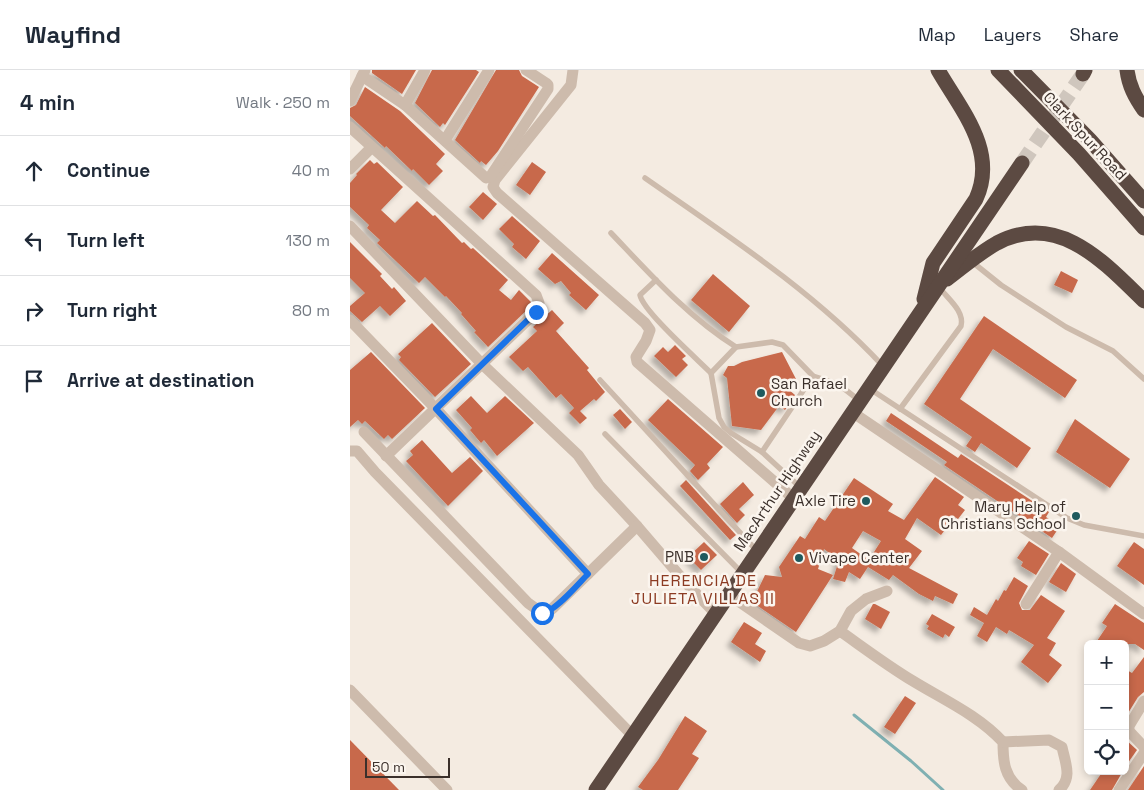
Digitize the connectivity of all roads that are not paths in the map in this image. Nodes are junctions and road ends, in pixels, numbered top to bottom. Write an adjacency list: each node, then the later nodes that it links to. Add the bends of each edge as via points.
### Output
1 (425, 70): 13 (street)
2 (489, 70): 16 (street)
3 (526, 70): 16 (street, via 546,82 548,89 490,177 483,176)
4 (573, 70): 11 (street)
5 (581, 70): 11 (street)
6 (938, 70): 29 (highway, via 978,140 984,171 976,199 933,263)
7 (998, 70): 23 (highway, Clark Spur Road)
8 (1021, 70): 21 (highway, Clark Spur Road, via 1090,140)
9 (1127, 70): 14 (highway, via 1128,82)
10 (364, 73): 12 (street); 13 (street)
11 (571, 86): 47 (street, via 495,180 493,187 496,193 645,324 650,330 636,357 637,362)
12 (350, 101)
13 (405, 105): 16 (street)
14 (1144, 110)
15 (350, 127): 17 (street)
16 (445, 140)
17 (371, 148): 19 (street); 32 (street, via 536,295 539,303 536,312)
18 (1022, 163): 27 (highway, MacArthur Highway)
19 (350, 169)
20 (645, 178): 33 (lane, via 762,259 834,317)
21 (1144, 202)
22 (350, 226): 32 (street)
23 (1144, 228)
24 (611, 233): 26 (lane)
25 (971, 260): 27 (highway); 28 (highway, via 1015,236 1042,232 1058,235 1091,254); 37 (lane, via 1001,285 1112,351)
26 (656, 280): 31 (lane, via 713,332); 34 (lane, via 640,295 641,299)
27 (938, 285): 29 (highway, MacArthur Highway); 41 (lane, via 961,314 961,326)
28 (1144, 302)
29 (920, 312): 33 (highway, MacArthur Highway)
30 (350, 320): 40 (street)
31 (736, 347): 34 (lane); 35 (lane, via 772,342 783,345)
32 (482, 364): 40 (street); 48 (street, via 578,455 599,485)
33 (883, 366): 38 (highway, MacArthur Highway)
34 (710, 372): 45 (lane, via 719,418 731,433)
35 (813, 376): 39 (lane, via 838,384); 45 (lane)
36 (600, 380): 50 (lane)
37 (1144, 380)
38 (869, 388): 39 (highway, MacArthur Highway); 41 (lane)
39 (856, 407): 47 (highway, MacArthur Highway); 51 (street)
40 (436, 409): 46 (street); 53 (street)
41 (900, 409): 49 (lane, via 1067,518 1084,525)
42 (364, 432): 46 (street)
43 (605, 434): 52 (lane)
44 (352, 449): 62 (street)
45 (762, 452): 47 (lane)
46 (386, 456): 53 (street, via 536,610 547,613)
47 (797, 493): 50 (highway, MacArthur Highway)
48 (637, 526): 53 (street); 57 (street)
49 (1144, 536)
50 (757, 551): 52 (highway, MacArthur Highway)
51 (1059, 552): 56 (street); 58 (street)
52 (742, 573): 55 (highway, MacArthur Highway)
53 (588, 574)
54 (886, 591): 59 (street, via 866,600 851,612)
55 (728, 594): 57 (highway, MacArthur Highway); 59 (street, via 799,643 810,646)
56 (1026, 604)
57 (715, 613): 62 (highway, MacArthur Highway)
58 (1144, 614)
59 (840, 631): 63 (street, via 912,680 980,720)
60 (350, 690): 66 (street)
61 (1144, 701): 64 (street, via 1129,730)
62 (633, 736): 67 (highway, MacArthur Highway)
63 (1003, 742): 68 (street, via 1006,773); 69 (street, via 1049,740 1062,747 1068,774)
64 (1144, 747)
65 (1144, 753): 70 (street)
66 (447, 790)
67 (596, 790)
68 (1022, 790)
69 (1059, 790)
70 (1119, 790)

